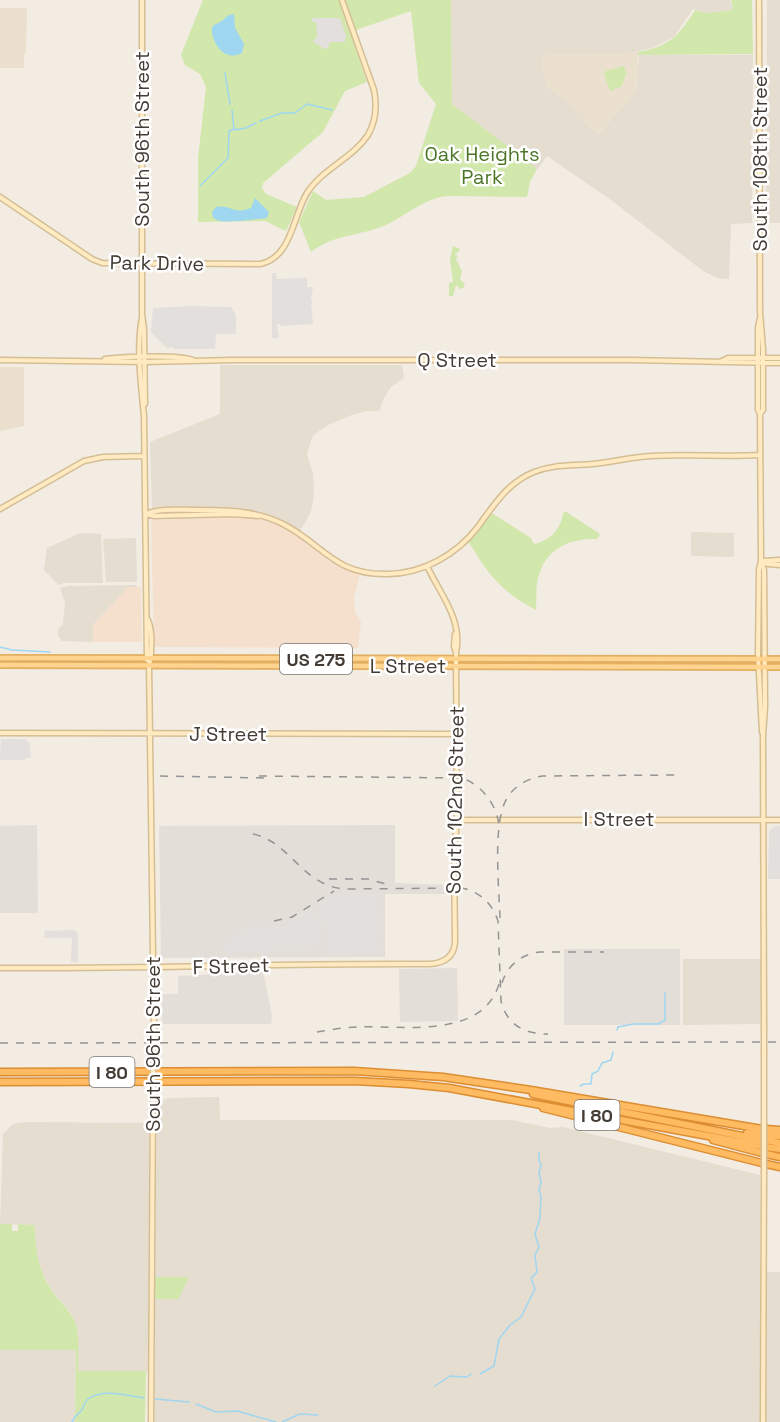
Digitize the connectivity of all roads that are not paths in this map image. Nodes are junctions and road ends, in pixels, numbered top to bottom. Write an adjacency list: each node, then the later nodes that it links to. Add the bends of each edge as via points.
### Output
1 (142, 0): 5 (street, South 96th Street)
2 (342, 0): 5 (street, Park Drive, via 376,105 370,130 361,143 308,192 287,240 274,257 260,264)
3 (759, 0): 9 (street, South 108th Street)
4 (0, 197): 5 (street, Park Drive, via 96,261)
5 (142, 264): 8 (street, South 96th Street)
6 (780, 358): 9 (street, Q Street)
7 (0, 360): 8 (street, Q Street)
8 (142, 360): 9 (street, Q Street); 12 (street, South 96th Street)
9 (760, 360): 10 (street, Q Street); 11 (street, South 108th Street)
10 (780, 363)
11 (760, 455): 15 (street, South 108th Street); 17 (street, via 643,456 543,469 509,487 463,544)
12 (144, 456): 13 (street, via 84,461); 14 (street, South 96th Street)
13 (0, 509)
14 (146, 514): 17 (street, via 262,516 292,529 331,559 354,570 388,574); 20 (street, South 96th Street)
15 (761, 561): 16 (street); 21 (street, South 108th Street)
16 (780, 562)
17 (427, 566): 18 (street, South 102nd Street, via 451,608 458,638)
18 (456, 656): 20 (main road, L Street / US 275); 21 (main road, L Street / US 275); 25 (street, South 102nd Street)
19 (0, 658): 20 (main road, L Street / US 275)
20 (149, 658): 24 (street, South 96th Street)
21 (761, 659): 22 (main road, L Street / US 275); 26 (street, South 108th Street)
22 (780, 659)
23 (0, 665): 24 (main road, L Street / US 275)
24 (149, 666): 25 (main road, L Street / US 275); 29 (street, South 96th Street)
25 (456, 666): 26 (main road, L Street / US 275); 30 (street, South 102nd Street)
26 (762, 667): 27 (main road, L Street / US 275); 32 (street, South 108th Street)
27 (780, 667)
28 (0, 734): 29 (street, J Street)
29 (150, 734): 30 (street, J Street); 36 (street, South 96th Street)
30 (457, 734): 31 (street, South 102nd Street)
31 (458, 820): 32 (street, I Street); 34 (street, South 102nd Street, via 454,850)
32 (763, 820): 33 (street, I Street); 42 (street, South 108th Street, bridge)
33 (780, 820)
34 (454, 948): 36 (street, F Street, via 448,958 435,963)
35 (0, 968): 36 (street, F Street)
36 (154, 968): 47 (street, South 96th Street, bridge)
37 (0, 1072): 39 (highway, I 80, via 365,1071)
38 (0, 1082): 40 (highway, I 80, via 380,1082 449,1088)
39 (488, 1084): 42 (highway, I 80); 42 (highway)
40 (532, 1103): 42 (highway, I 80, via 663,1128); 46 (highway, via 546,1110)
41 (779, 1132): 42 (highway)
42 (764, 1139): 43 (highway, I 80); 44 (highway, I 80); 45 (highway); 48 (street, South 108th Street, bridge)
43 (780, 1143)
44 (780, 1149)
45 (780, 1157)
46 (780, 1167)
47 (151, 1422)
48 (763, 1422)

